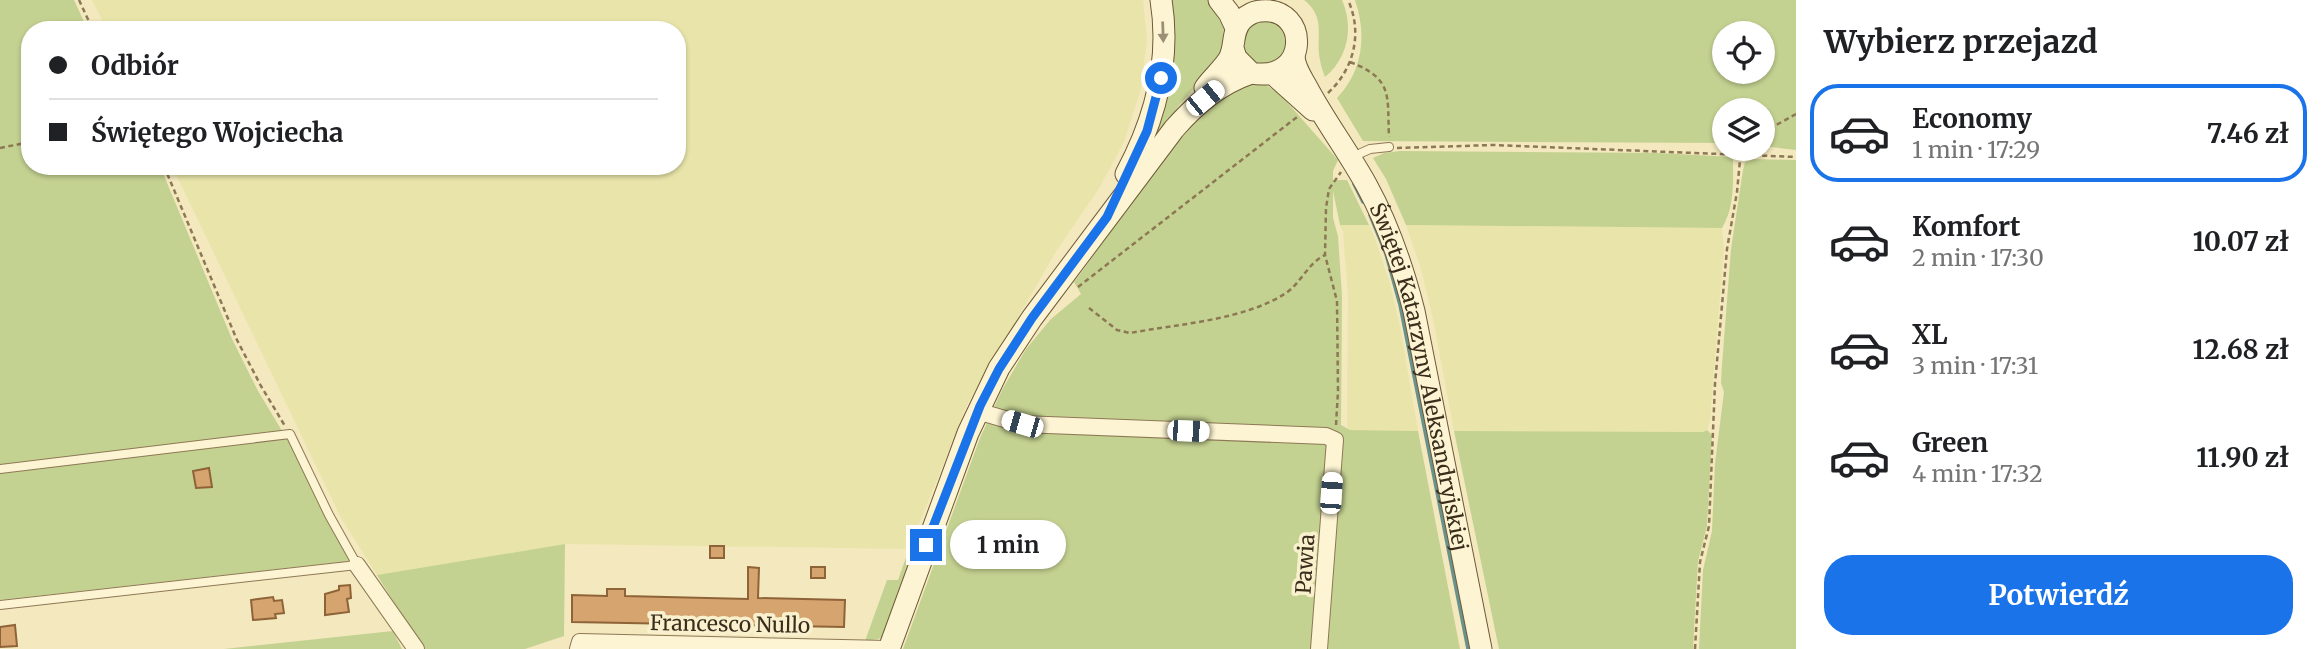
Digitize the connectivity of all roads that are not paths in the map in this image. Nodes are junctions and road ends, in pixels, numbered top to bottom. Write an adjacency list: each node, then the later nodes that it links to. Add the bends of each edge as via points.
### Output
1 (1161, 0): 11 (street, one-way to 11, via 1164,37 1155,106)
2 (1219, 0): 4 (street, via 1229,13)
3 (1248, 6): 4 (street); 5 (street, via 1281,14 1290,22 1298,45)
4 (1234, 38): 6 (street, via 1236,58); 7 (street, via 1230,57)
5 (1294, 57): 6 (street, via 1285,68); 8 (street, Świętej Katarzyny Aleksandryjskiej)
6 (1262, 73): 7 (street, via 1219,87); 8 (street, Świętej Katarzyny Aleksandryjskiej)
7 (1192, 108): 11 (street)
8 (1325, 120): 10 (street, Świętej Katarzyny Aleksandryjskiej)
9 (1389, 147): 10 (lane)
10 (1356, 155): 21 (street, Świętej Katarzyny Aleksandryjskiej, via 1404,273 1414,311)
11 (1107, 217): 12 (street, via 1020,336)
12 (977, 411): 19 (street); 20 (street, Pawia, via 1022,424 1326,436 1335,440)
13 (0, 468): 14 (lane, via 290,434)
14 (357, 565): 15 (lane); 17 (street)
15 (0, 605)
16 (720, 647): 18 (street, Francesco Nullo, via 580,642); 19 (street, Francesco Nullo)
17 (416, 649)
18 (578, 649)
19 (888, 649)
20 (1319, 649)
21 (1481, 649)

